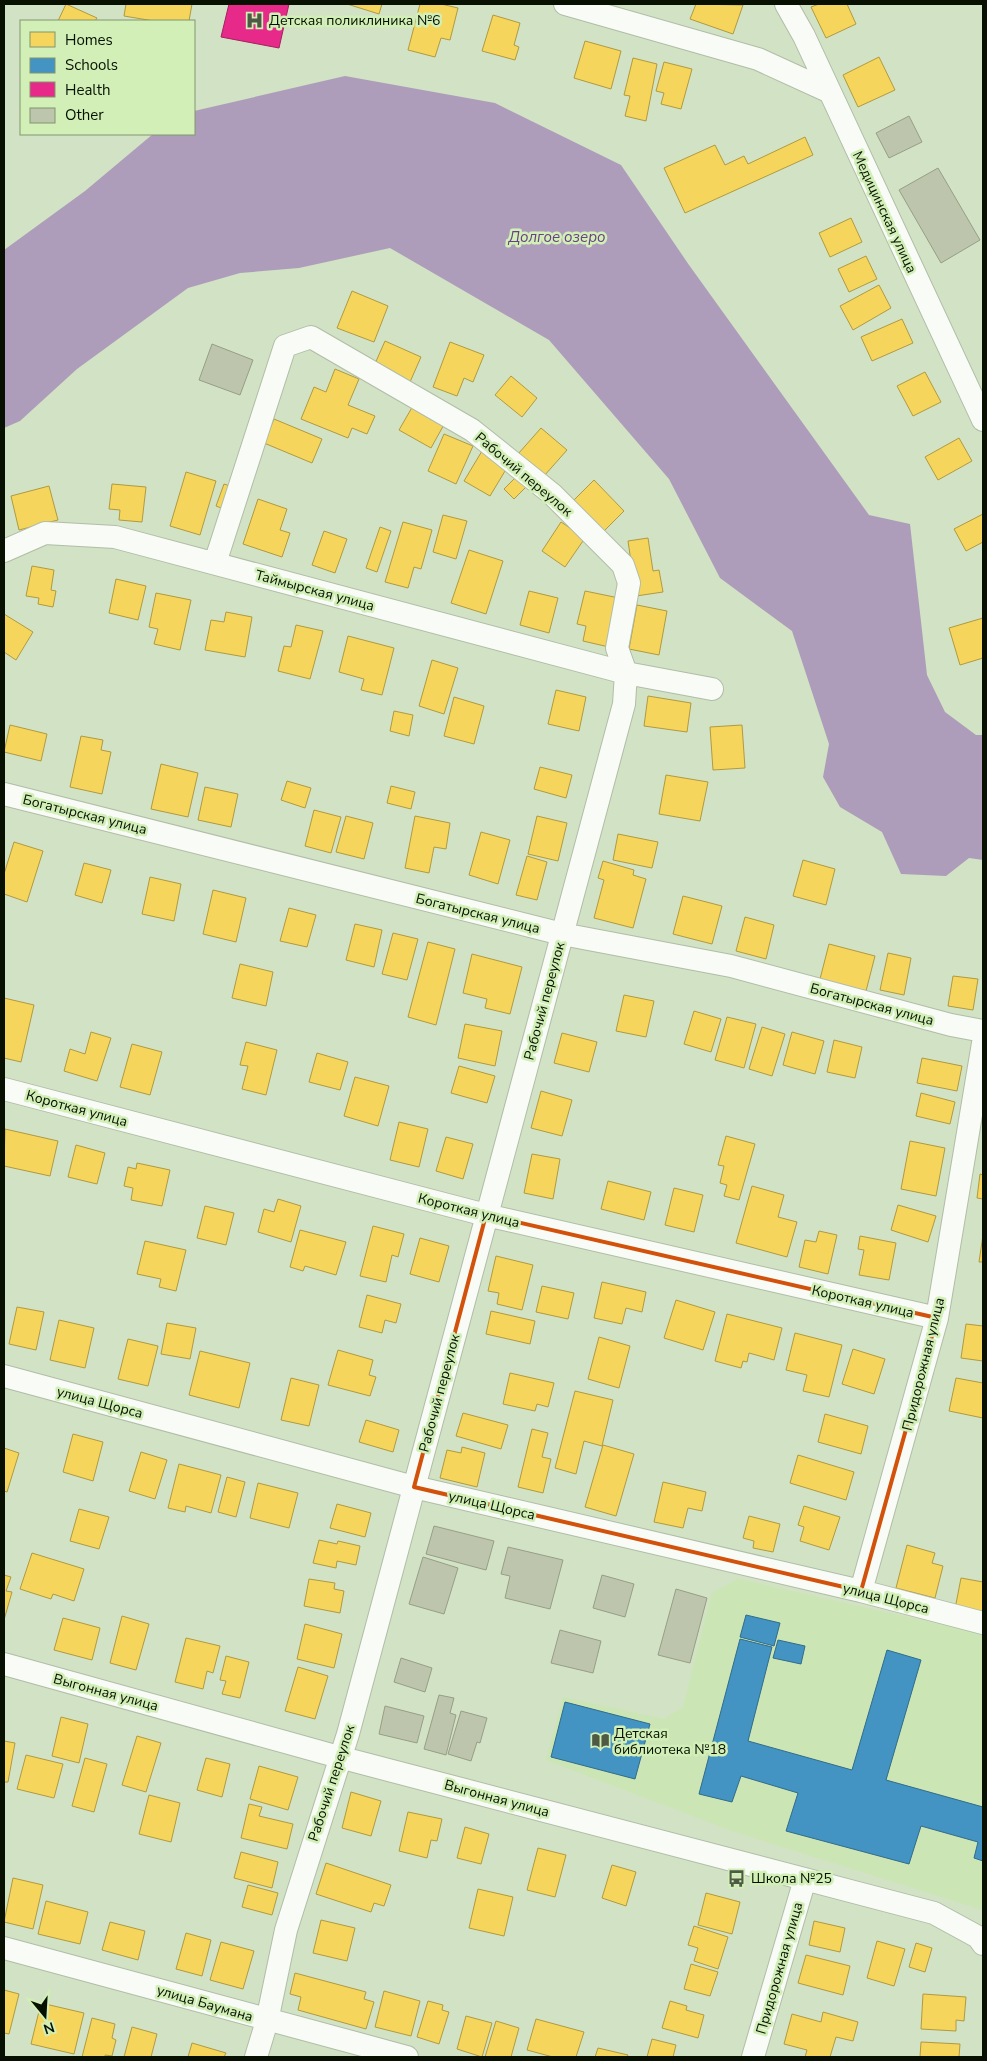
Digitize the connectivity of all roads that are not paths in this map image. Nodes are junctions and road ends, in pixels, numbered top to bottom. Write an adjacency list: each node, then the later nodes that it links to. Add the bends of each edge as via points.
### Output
1 (565, 4): 3 (street, via 758,59)
2 (786, 4): 3 (street, Медицинская улица)
3 (828, 92): 4 (street, Медицинская улица)
4 (983, 420)
5 (4, 551): 6 (street, Таймырская улица, via 45,533 114,537)
6 (215, 562): 7 (street, Таймырская улица); 7 (street, Рабочий переулок, via 285,346 311,337 472,430 552,494 623,565 629,583 617,648)
7 (626, 673): 8 (street, Таймырская улица); 10 (street, Рабочий переулок, via 624,704)
8 (712, 689)
9 (4, 794): 10 (street, Богатырская улица)
10 (562, 934): 11 (street, Богатырская улица, via 731,966); 14 (street, Рабочий переулок)
11 (983, 1031)
12 (983, 1043): 15 (street, Придорожная улица)
13 (4, 1089): 14 (street, Короткая улица)
14 (486, 1215): 15 (street, Короткая улица); 17 (street, Рабочий переулок)
15 (937, 1318): 18 (street, Придорожная улица)
16 (4, 1376): 17 (street, улица Щорса)
17 (414, 1487): 18 (street, улица Щорса); 21 (street, Рабочий переулок, via 348,1734)
18 (861, 1591): 19 (street, улица Щорса)
19 (983, 1623)
20 (4, 1664): 21 (street, Выгонная улица)
21 (339, 1757): 22 (street, Выгонная улица); 25 (street, Рабочий переулок, via 286,1930)
22 (805, 1879): 23 (street, Выгонная улица, via 934,1913 978,1937); 28 (street, Придорожная улица)
23 (983, 1944)
24 (4, 1948): 25 (street, улица Баумана)
25 (267, 2021): 26 (street, Рабочий переулок); 27 (street, улица Баумана)
26 (256, 2057)
27 (407, 2057)
28 (753, 2057)

